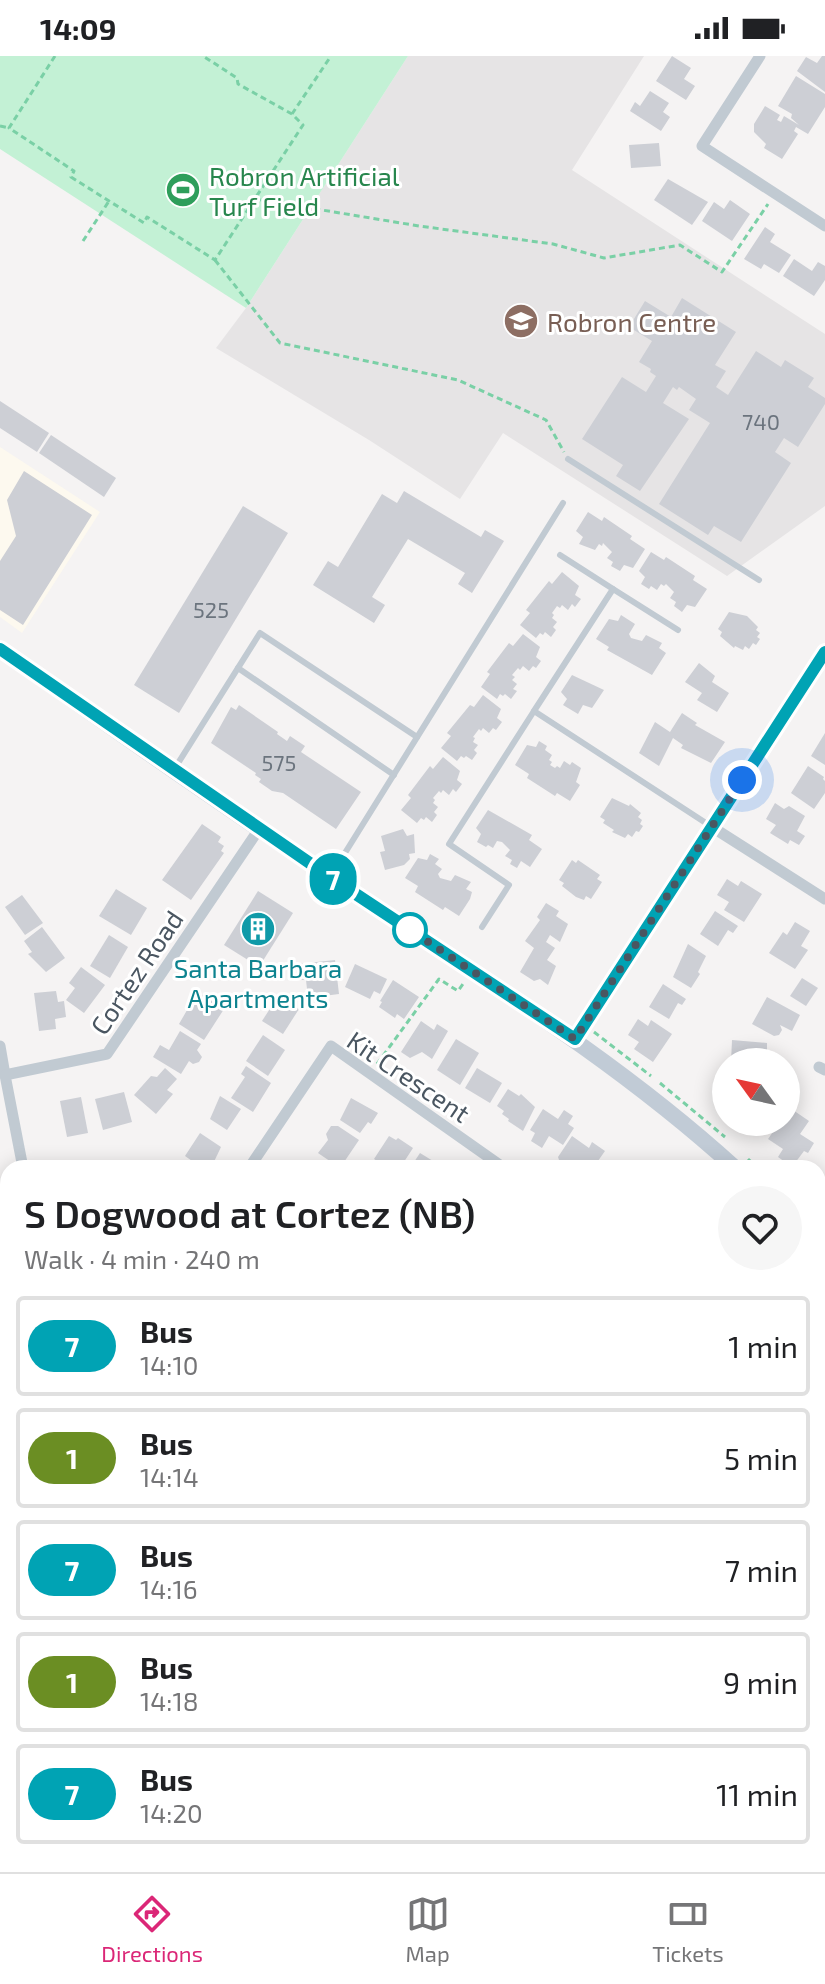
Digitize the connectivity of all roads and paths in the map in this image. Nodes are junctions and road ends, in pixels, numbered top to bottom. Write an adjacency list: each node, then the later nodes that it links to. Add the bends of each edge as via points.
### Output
1 (55, 56): 7 (path)
2 (203, 56): 5 (path, via 237,78 238,84)
3 (331, 56): 5 (path)
4 (760, 56): 8 (street, via 702,146)
5 (292, 114): 9 (path, via 303,125)
6 (0, 126): 7 (path)
7 (9, 128): 10 (path)
8 (775, 194): 9 (path, via 722,272 680,245 604,258 553,244); 11 (street)
9 (255, 199): 13 (path)
10 (109, 201): 12 (path); 13 (path, via 144,223 147,217)
11 (825, 226)
12 (83, 241)
13 (215, 260): 14 (path, via 280,343 458,380 546,420)
14 (568, 459): 17 (lane)
15 (563, 503): 24 (lane)
16 (560, 555): 18 (lane)
17 (759, 580)
18 (613, 589): 19 (lane); 23 (lane)
19 (678, 630)
20 (0, 649): 25 (main road)
21 (825, 652): 27 (street)
22 (238, 668): 24 (lane, via 260,633); 25 (lane); 26 (lane)
23 (534, 711): 27 (lane); 31 (lane, via 449,844 509,885)
24 (417, 737): 26 (lane)
25 (174, 770): 28 (main road)
26 (394, 775): 29 (lane)
27 (712, 827): 30 (street); 33 (street)
28 (259, 829): 29 (main road); 36 (street, Cortez Road, via 107,1054)
29 (330, 877): 32 (main road)
30 (825, 899)
31 (482, 927)
32 (472, 971): 33 (main road); 35 (path, via 458,991 439,979)
33 (575, 1039): 40 (main road)
34 (0, 1046): 36 (street)
35 (370, 1073): 38 (street, Kit Crescent, via 331,1046); 39 (street, Kit Crescent)
36 (5, 1075): 37 (street)
37 (21, 1160)
38 (254, 1160)
39 (493, 1160)
40 (726, 1160)

